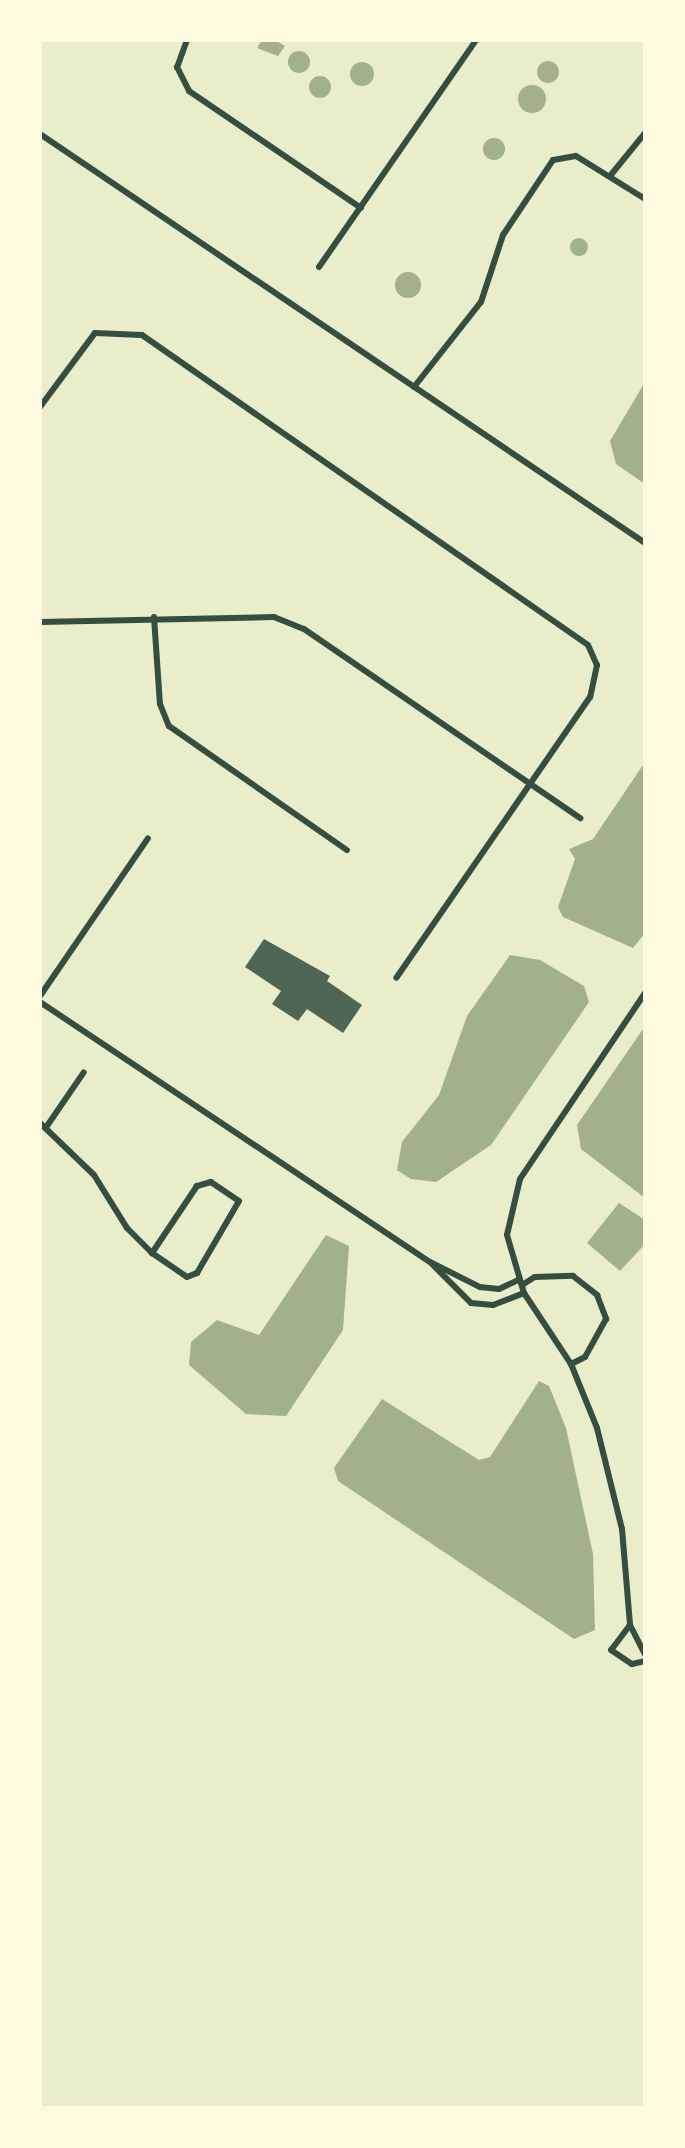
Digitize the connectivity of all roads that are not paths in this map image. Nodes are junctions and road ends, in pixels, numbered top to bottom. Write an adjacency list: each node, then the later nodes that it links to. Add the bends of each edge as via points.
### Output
1 (187, 40): 7 (street, via 177,67 189,91)
2 (476, 40): 7 (street)
3 (645, 133): 5 (street)
4 (40, 134): 9 (street)
5 (610, 176): 6 (street); 9 (street, via 576,156 553,160 503,235 481,302)
6 (645, 199)
7 (361, 208): 8 (street)
8 (319, 267)
9 (414, 387): 11 (street)
10 (40, 407): 14 (street, via 95,333 142,335 575,633 588,645 596,683)
11 (645, 543)
12 (154, 617): 13 (street); 14 (street, via 245,612 304,629); 17 (street, via 160,704 169,726)
13 (40, 622)
14 (529, 784): 15 (street); 18 (street)
15 (580, 818)
16 (148, 838): 20 (street)
17 (347, 850)
18 (396, 978)
19 (645, 993): 26 (street, via 512,1195 507,1235)
20 (40, 996)
21 (40, 1002): 25 (street)
22 (84, 1072): 23 (street)
23 (43, 1124): 24 (street)
24 (152, 1253): 24 (street, via 187,1277 197,1273 239,1201 211,1182 197,1186)
25 (430, 1262): 26 (street, via 480,1287); 26 (street, via 471,1303 493,1305)
26 (522, 1286): 27 (street); 27 (street, via 535,1277 573,1276 597,1295 606,1319 585,1357)
27 (571, 1364): 28 (street, via 597,1428 622,1529)
28 (630, 1625): 29 (street); 30 (street, via 611,1650 632,1664)
29 (645, 1654)
30 (645, 1661)

